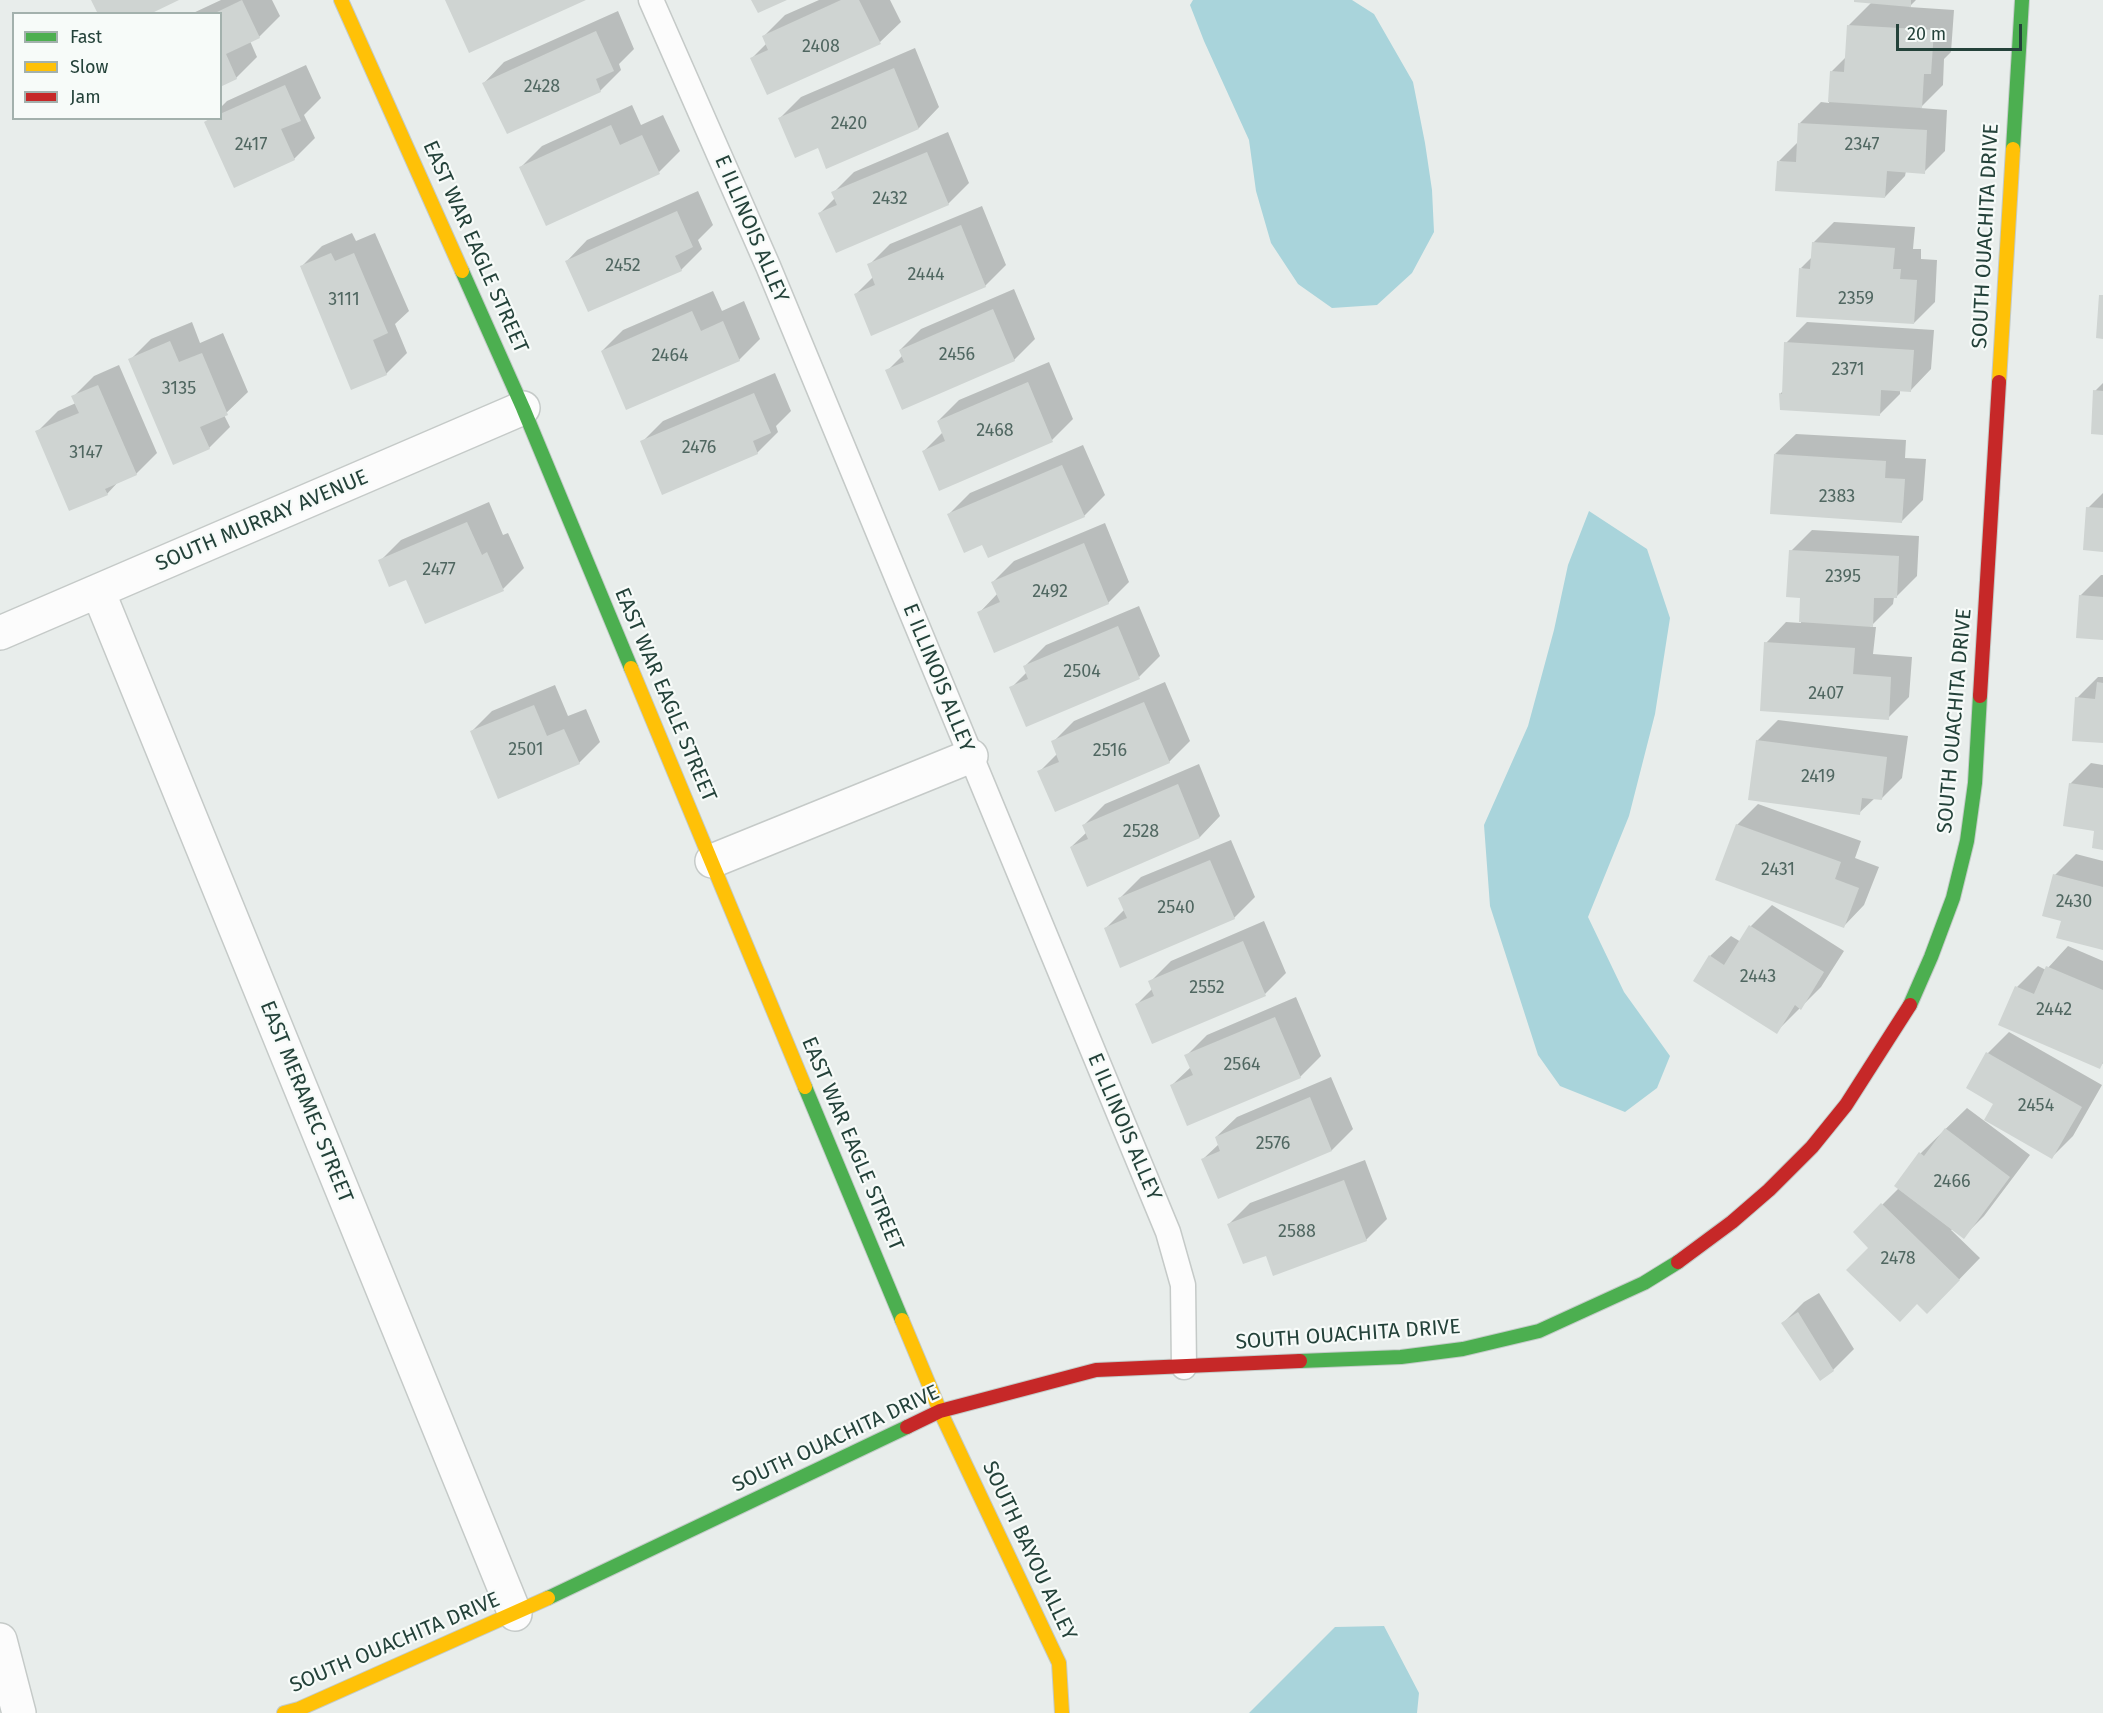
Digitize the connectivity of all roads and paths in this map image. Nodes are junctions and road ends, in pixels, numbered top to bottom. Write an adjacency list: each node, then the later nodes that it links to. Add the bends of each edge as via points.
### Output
1 (341, 0): 4 (street, EAST WAR EAGLE STREET)
2 (651, 0): 7 (lane, E ILLINOIS ALLEY, via 768,267)
3 (2022, 0): 9 (street, SOUTH OUACHITA DRIVE, via 1975,783 1967,841 1953,898 1907,1011 1846,1106 1812,1147 1732,1222 1644,1283 1539,1331 1462,1350 1401,1357)
4 (524, 408): 5 (street, SOUTH MURRAY AVENUE); 8 (street, EAST WAR EAGLE STREET)
5 (98, 591): 6 (street, SOUTH MURRAY AVENUE); 11 (street, EAST MERAMEC STREET)
6 (0, 633)
7 (971, 756): 8 (street); 9 (lane, E ILLINOIS ALLEY, via 1168,1232 1183,1285)
8 (712, 861): 10 (street, EAST WAR EAGLE STREET)
9 (1184, 1367): 10 (street, SOUTH OUACHITA DRIVE, via 1096,1370)
10 (940, 1411): 11 (street, SOUTH OUACHITA DRIVE); 15 (street, SOUTH BAYOU ALLEY, via 1059,1664)
11 (515, 1614): 14 (street, SOUTH OUACHITA DRIVE)
12 (0, 1640): 13 (street)
13 (19, 1713)
14 (284, 1713)
15 (1062, 1713)

